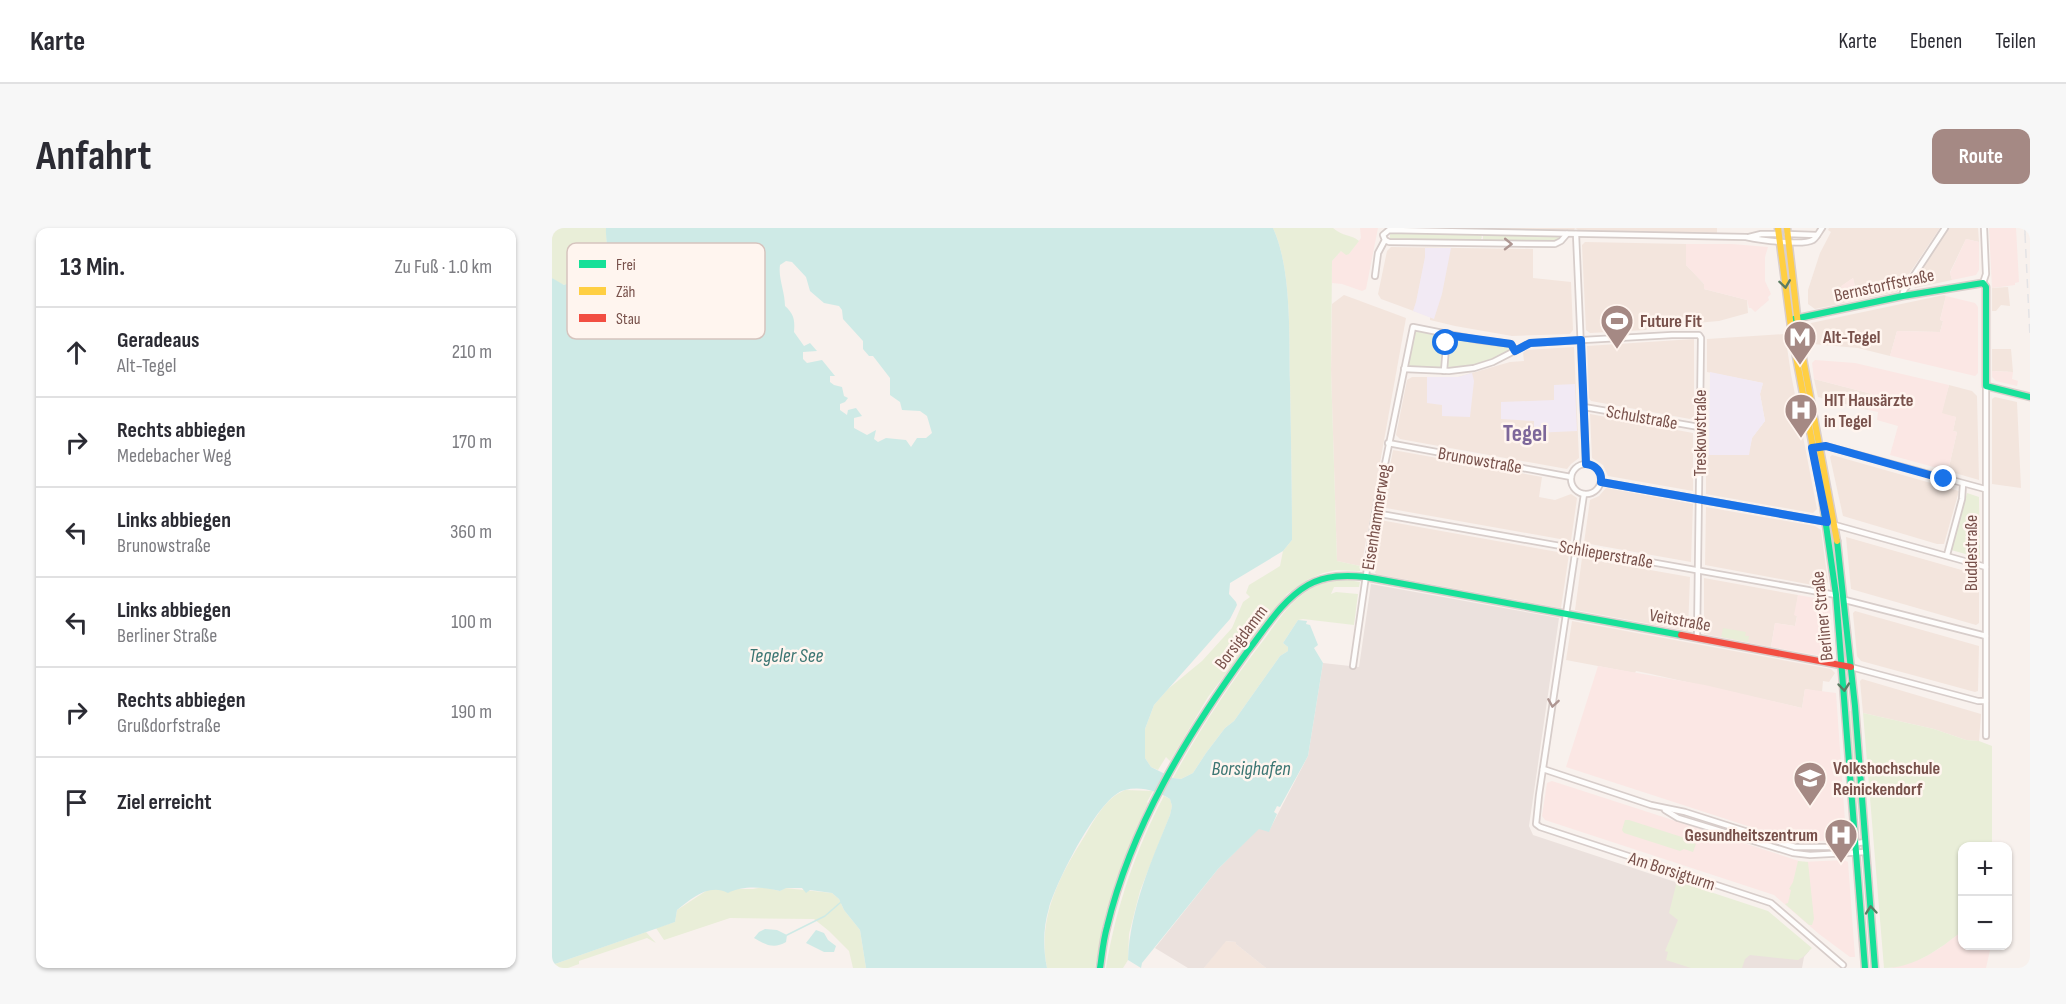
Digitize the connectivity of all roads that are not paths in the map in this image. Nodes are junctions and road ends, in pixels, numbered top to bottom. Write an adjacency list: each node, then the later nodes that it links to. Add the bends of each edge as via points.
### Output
1 (1822, 228): 9 (street)
2 (1945, 228): 16 (street)
3 (1984, 228): 15 (street, Buddestraße)
4 (1386, 230): 7 (street); 11 (street)
5 (1779, 231): 6 (street); 10 (street); 12 (main road, Berliner Straße)
6 (1787, 231): 9 (street); 13 (main road, Berliner Straße)
7 (1567, 234): 8 (street); 11 (street, one-way to 7, via 1556,244)
8 (1576, 234): 10 (street); 19 (street)
9 (1817, 235): 13 (street, via 1810,241)
10 (1746, 237): 12 (street)
11 (1384, 240): 14 (street)
12 (1779, 242): 13 (street); 17 (main road, Berliner Straße, one-way to 17)
13 (1788, 242): 17 (main road, Berliner Straße)
14 (1375, 276)
15 (1983, 283): 16 (main road, Bernstorffstraße); 23 (main road, Buddestraße)
16 (1903, 296): 17 (main road, Bernstorffstraße)
17 (1794, 320): 28 (main road, Berliner Straße); 29 (main road, Berliner Straße)
18 (1447, 335): 20 (street, via 1511,344); 21 (street, via 1413,327); 22 (street)
19 (1581, 340): 20 (street, via 1530,343); 25 (street); 26 (street, Treskowstraße, via 1699,335)
20 (1515, 351): 22 (street, via 1474,368)
21 (1404, 369): 22 (street); 27 (street, Eisenhammerweg)
22 (1444, 371)
23 (1986, 386): 24 (main road); 34 (street, Buddestraße)
24 (2030, 397)
25 (1584, 407): 26 (street, Schulstraße); 30 (street)
26 (1700, 427): 36 (street, Treskowstraße)
27 (1389, 443): 31 (street, Brunowstraße); 37 (street, Eisenhammerweg)
28 (1821, 446): 29 (street); 33 (street); 39 (main road, Berliner Straße)
29 (1812, 448): 38 (main road, Berliner Straße)
30 (1586, 464): 31 (street, via 1576,468); 32 (street, via 1598,469)
31 (1571, 477): 35 (street, via 1574,488)
32 (1601, 482): 35 (street, via 1596,491); 36 (street)
33 (1963, 484): 34 (street); 41 (street)
34 (1985, 489): 42 (street, Buddestraße)
35 (1584, 494): 40 (street, Am Borsigturm)
36 (1699, 499): 38 (street); 43 (street, Treskowstraße)
37 (1375, 513): 40 (street, Schlieperstraße); 44 (street, Eisenhammerweg)
38 (1827, 522): 39 (main road); 45 (main road, Berliner Straße)
39 (1835, 525): 41 (street); 46 (main road, Berliner Straße)
40 (1576, 549): 43 (street, Schlieperstraße); 47 (street, Am Borsigturm)
41 (1947, 555): 42 (street)
42 (1986, 567): 48 (street, Buddestraße)
43 (1698, 571): 45 (street, Schlieperstraße); 49 (street, Treskowstraße)
44 (1366, 577): 47 (main road, Veitstraße); 51 (street, Eisenhammerweg); 66 (main road, Borsigdamm, via 1326,577 1306,586 1291,598 1233,672 1194,730 1153,804 1108,920)
45 (1836, 595): 50 (main road, Berliner Straße)
46 (1845, 600): 48 (street); 52 (main road, Berliner Straße)
47 (1567, 614): 49 (main road, Veitstraße); 57 (street, Am Borsigturm, one-way to 57)
48 (1986, 636): 53 (street, Buddestraße)
49 (1697, 638): 50 (main road, Veitstraße)
50 (1842, 665): 52 (main road, Veitstraße); 55 (main road, Berliner Straße, one-way to 55)
51 (1353, 666)
52 (1851, 667): 53 (street, Veitstraße); 54 (main road, Berliner Straße)
53 (1986, 701): 56 (street, Buddestraße)
54 (1855, 706): 55 (main road); 60 (main road, Berliner Straße)
55 (1846, 707): 58 (main road, Berliner Straße)
56 (1986, 736)
57 (1543, 769): 59 (street); 65 (street, Am Borsigturm, via 1535,819 1540,827 1771,903)
58 (1853, 804): 60 (main road, Berliner Straße, via 1857,807 1859,825); 62 (main road, Berliner Straße)
59 (1663, 808): 62 (street, via 1795,847); 63 (street, via 1678,819 1793,853)
60 (1864, 825): 61 (main road, Berliner Straße)
61 (1865, 842): 62 (street); 64 (main road, Berliner Straße)
62 (1857, 843): 63 (main road, Berliner Straße)
63 (1858, 852): 64 (street); 67 (main road, Berliner Straße)
64 (1866, 852): 68 (main road, Berliner Straße, one-way to 64)
65 (1844, 966)
66 (1100, 968)
67 (1865, 968)
68 (1875, 968)

